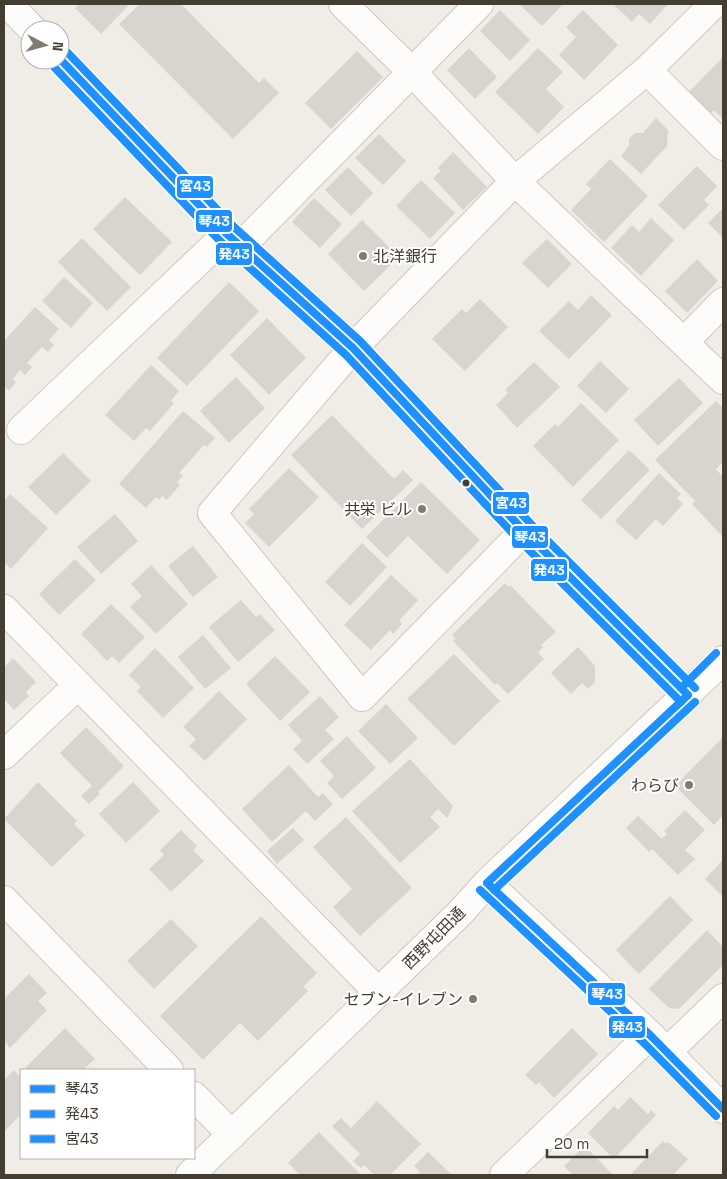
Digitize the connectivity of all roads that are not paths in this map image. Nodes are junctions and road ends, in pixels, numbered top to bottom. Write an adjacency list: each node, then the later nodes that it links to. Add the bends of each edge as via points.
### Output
1 (8, 4): 5 (street)
2 (343, 4): 8 (street)
3 (480, 4): 8 (street)
4 (714, 4): 7 (street)
5 (23, 20)
6 (70, 69): 11 (street)
7 (648, 70): 9 (street); 10 (street)
8 (412, 72): 10 (street); 11 (street)
9 (723, 146)
10 (515, 181): 13 (street); 14 (street)
11 (233, 240): 14 (street); 16 (street)
12 (723, 302): 13 (street)
13 (684, 342): 15 (street)
14 (353, 348): 17 (street); 17 (street, via 212,513 362,698)
15 (723, 380)
16 (21, 430)
17 (524, 531): 21 (street)
18 (4, 609): 20 (street)
19 (723, 660): 21 (street, 西野屯田通)
20 (78, 685): 22 (street); 25 (street)
21 (688, 695): 23 (street, 西野屯田通)
22 (4, 754)
23 (487, 883): 25 (street, 西野屯田通); 27 (street)
24 (4, 900): 28 (street)
25 (378, 992): 31 (street, 西野屯田通)
26 (723, 998): 27 (street)
27 (659, 1044): 30 (street); 33 (street)
28 (168, 1069)
29 (195, 1097): 31 (street)
30 (723, 1109)
31 (232, 1135): 32 (street, 西野屯田通)
32 (190, 1175)
33 (504, 1175)

